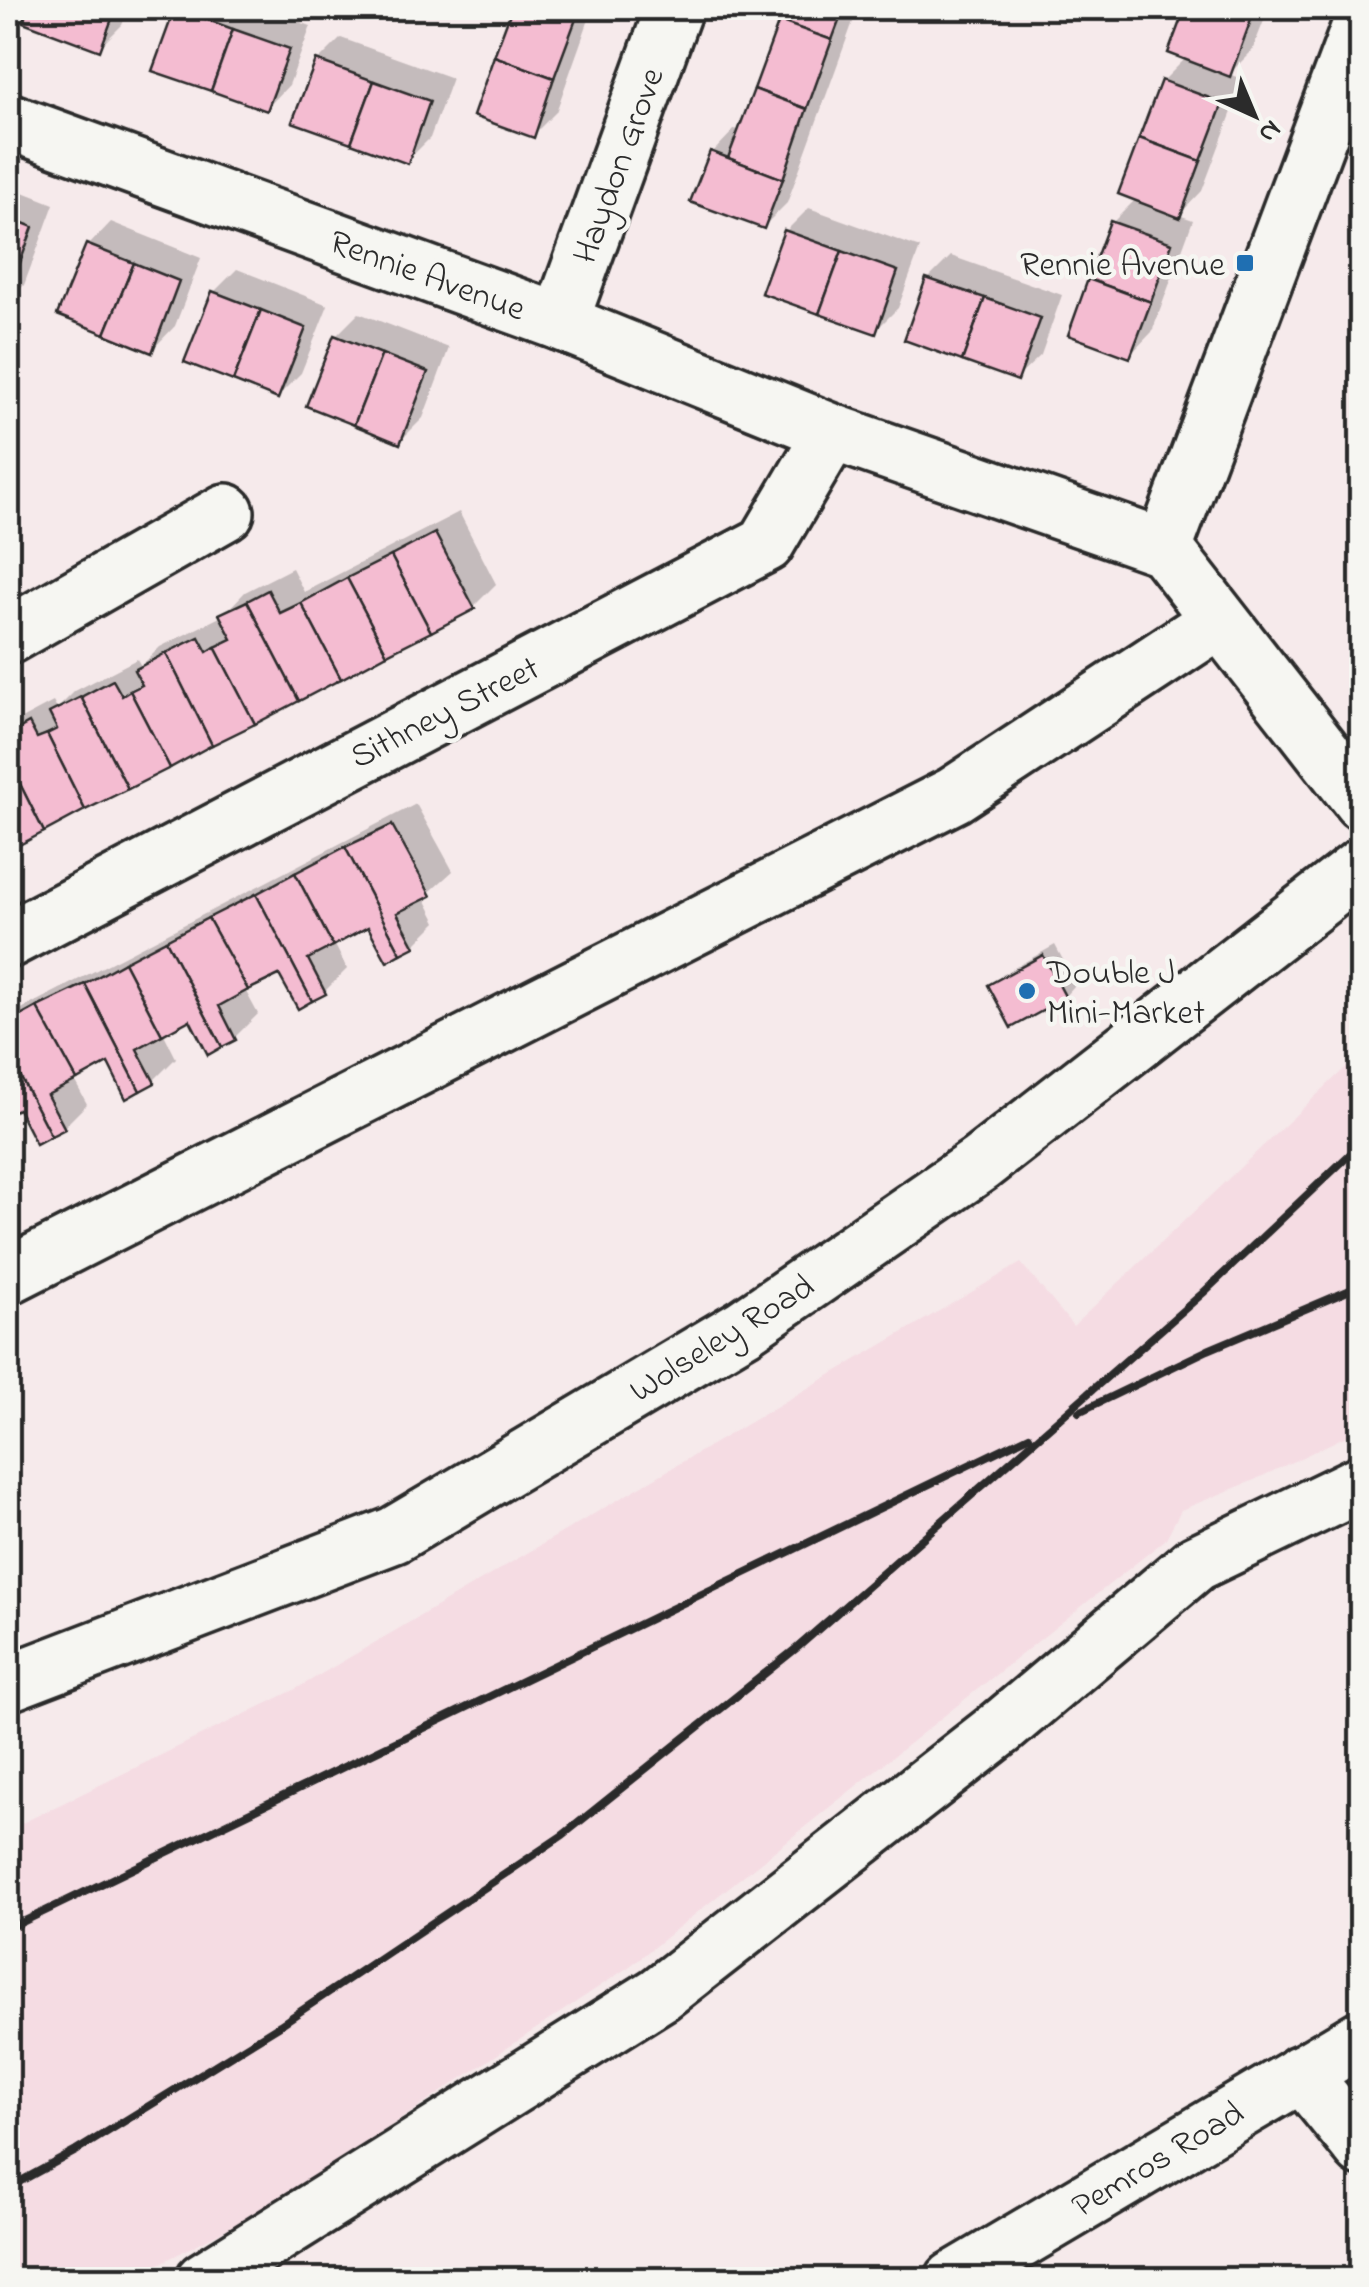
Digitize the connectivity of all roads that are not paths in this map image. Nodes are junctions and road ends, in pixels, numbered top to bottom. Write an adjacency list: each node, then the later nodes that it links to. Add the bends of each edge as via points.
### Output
1 (674, 8): 4 (street, Haydon Grove)
2 (1362, 22): 7 (street)
3 (8, 121): 4 (street, Rennie Avenue)
4 (560, 322): 5 (street, Rennie Avenue)
5 (832, 432): 7 (street, Rennie Avenue); 12 (street, Sithney Street, via 766,544)
6 (226, 512): 9 (street)
7 (1164, 548): 8 (street)
8 (1218, 620): 10 (street); 13 (street, via 954,795)
9 (8, 636)
10 (1362, 802)
11 (1362, 866): 15 (street, Wolseley Road, via 980,1164 728,1337 394,1535)
12 (8, 940)
13 (8, 1276)
14 (1362, 1483): 19 (street, via 1196,1563 1002,1728 660,1994)
15 (8, 1683)
16 (1362, 2038): 17 (street, Pemros Road)
17 (1302, 2072): 18 (street); 20 (street, Pemros Road)
18 (1362, 2148)
19 (204, 2280)
20 (953, 2280)

